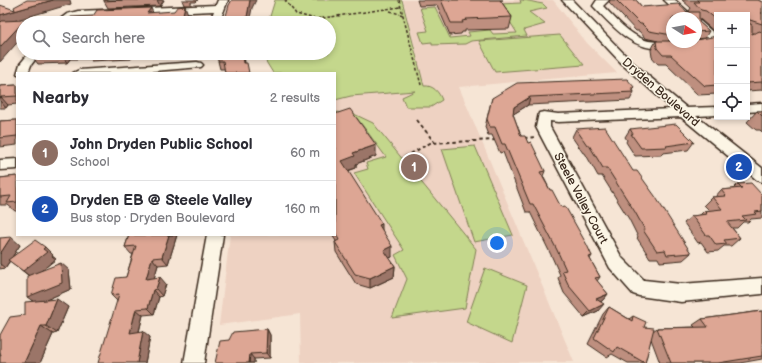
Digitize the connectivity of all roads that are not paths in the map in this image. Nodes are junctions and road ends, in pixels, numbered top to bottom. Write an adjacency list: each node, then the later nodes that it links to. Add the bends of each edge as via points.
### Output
1 (567, 0): 20 (street, Dryden Boulevard, via 629,65)
2 (604, 0): 12 (street, via 598,6 626,35 639,43)
3 (669, 0): 5 (street)
4 (222, 4): 6 (street); 7 (street)
5 (683, 12)
6 (70, 16)
7 (217, 16)
8 (702, 28): 9 (street)
9 (714, 38)
10 (714, 41): 11 (street)
11 (703, 43)
12 (666, 46)
13 (29, 60): 15 (street)
14 (199, 69): 16 (street)
15 (22, 72)
16 (109, 72)
17 (762, 106): 18 (street)
18 (750, 108)
19 (714, 110): 20 (street)
20 (683, 112): 23 (street, Dryden Boulevard); 25 (street, Steele Valley Court, via 558,118 544,116 543,127 616,263 640,288 681,293)
21 (16, 164): 22 (street)
22 (0, 166)
23 (762, 176)
24 (215, 236): 26 (street)
25 (762, 286)
26 (194, 363)

